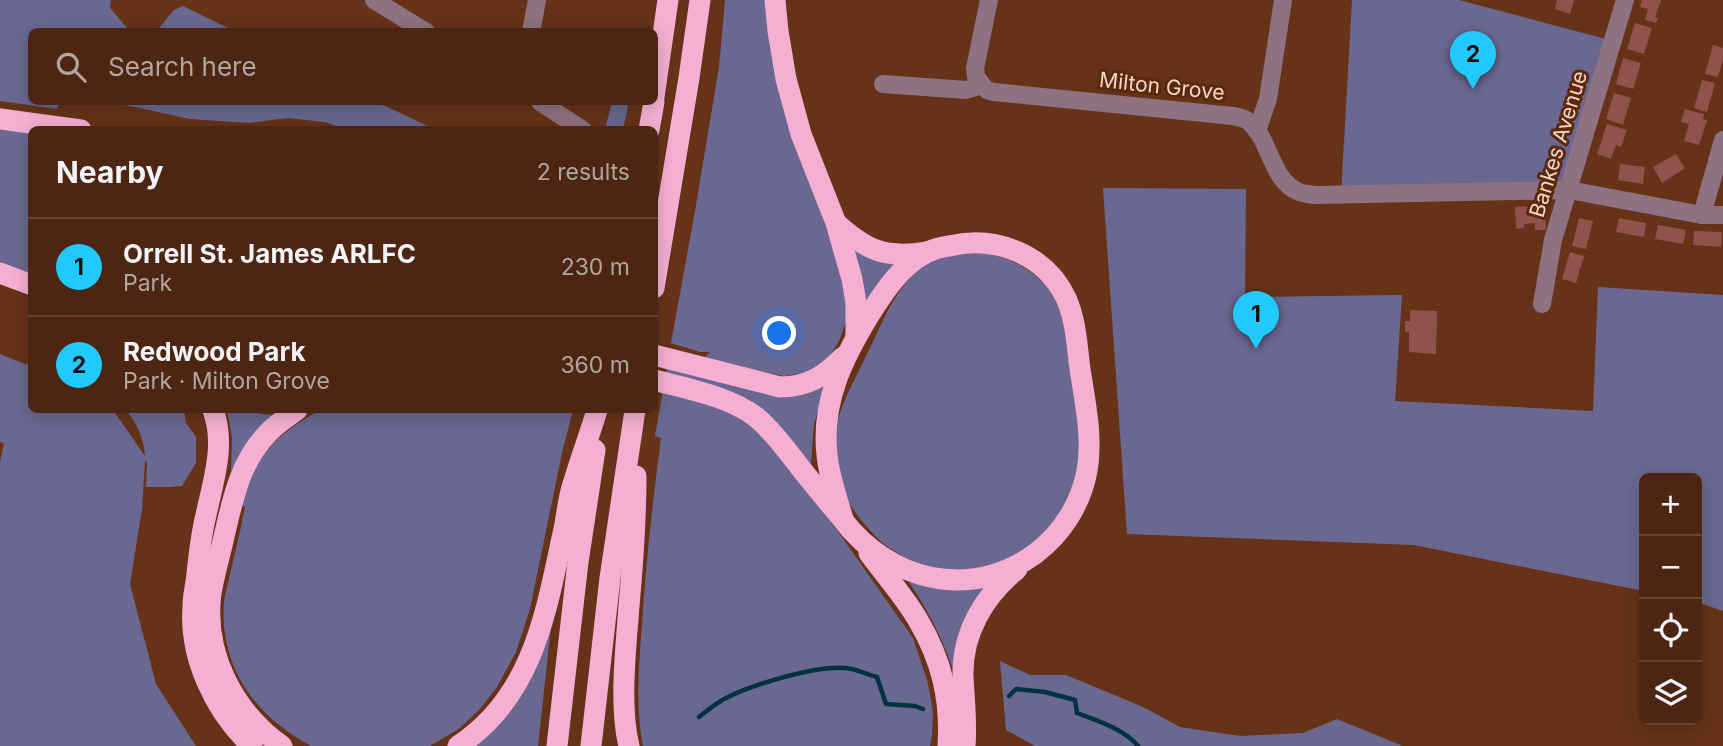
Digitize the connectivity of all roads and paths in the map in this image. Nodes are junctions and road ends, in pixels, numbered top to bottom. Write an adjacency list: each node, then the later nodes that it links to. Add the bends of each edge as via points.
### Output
1 (374, 0): 9 (street)
2 (537, 0): 10 (street)
3 (668, 0): 11 (highway)
4 (700, 0): 27 (highway)
5 (775, 0): 25 (highway, via 786,79 801,134)
6 (989, 0): 13 (street, via 975,68)
7 (1283, 0): 20 (street, via 1268,99)
8 (1625, 0): 22 (street, Bankes Avenue)
9 (420, 28)
10 (532, 28)
11 (658, 71)
12 (883, 84): 13 (street, Milton Grove, via 966,90)
13 (982, 85): 20 (street, Milton Grove, via 994,92 1233,116 1245,119)
14 (545, 105): 18 (street)
15 (653, 105): 19 (highway)
16 (0, 119): 17 (highway)
17 (52, 126)
18 (577, 126)
19 (650, 126)
20 (1257, 131): 22 (street, via 1274,166 1298,192)
21 (1723, 139): 23 (street)
22 (1569, 190): 23 (street); 30 (street, Bankes Avenue, via 1553,240)
23 (1702, 215): 24 (street)
24 (1723, 215)
25 (836, 223): 26 (highway, via 866,247 910,254); 31 (highway, via 855,290 857,317)
26 (928, 251): 31 (highway, via 891,283); 41 (highway, via 970,242 995,244 1025,255 1054,279 1074,320 1089,434 1087,471 1077,502 1062,527)
27 (658, 265)
28 (0, 273): 29 (highway)
29 (28, 284)
30 (1542, 304)
31 (851, 345): 32 (highway, via 832,369 808,383 789,387); 40 (highway, via 831,394 825,433 832,482)
32 (658, 356)
33 (658, 381): 40 (highway, via 728,401 749,413 776,437)
34 (214, 413): 42 (highway, via 218,462 199,547 193,627 216,700)
35 (293, 413): 43 (highway, via 260,442 241,475 210,611 218,662 232,693 253,722)
36 (599, 413): 44 (highway, via 571,492 543,620 527,664 497,713)
37 (600, 413): 45 (highway)
38 (636, 413): 46 (highway)
39 (636, 413): 47 (highway, via 635,533 625,682)
40 (848, 526): 41 (highway, via 896,566 922,575 962,580); 48 (highway, via 918,619 933,651 948,701)
41 (1021, 565): 49 (highway, via 985,602 965,648)
42 (252, 746)
43 (282, 746)
44 (458, 746)
45 (557, 746)
46 (591, 746)
47 (629, 746)
48 (948, 746)
49 (965, 746)

